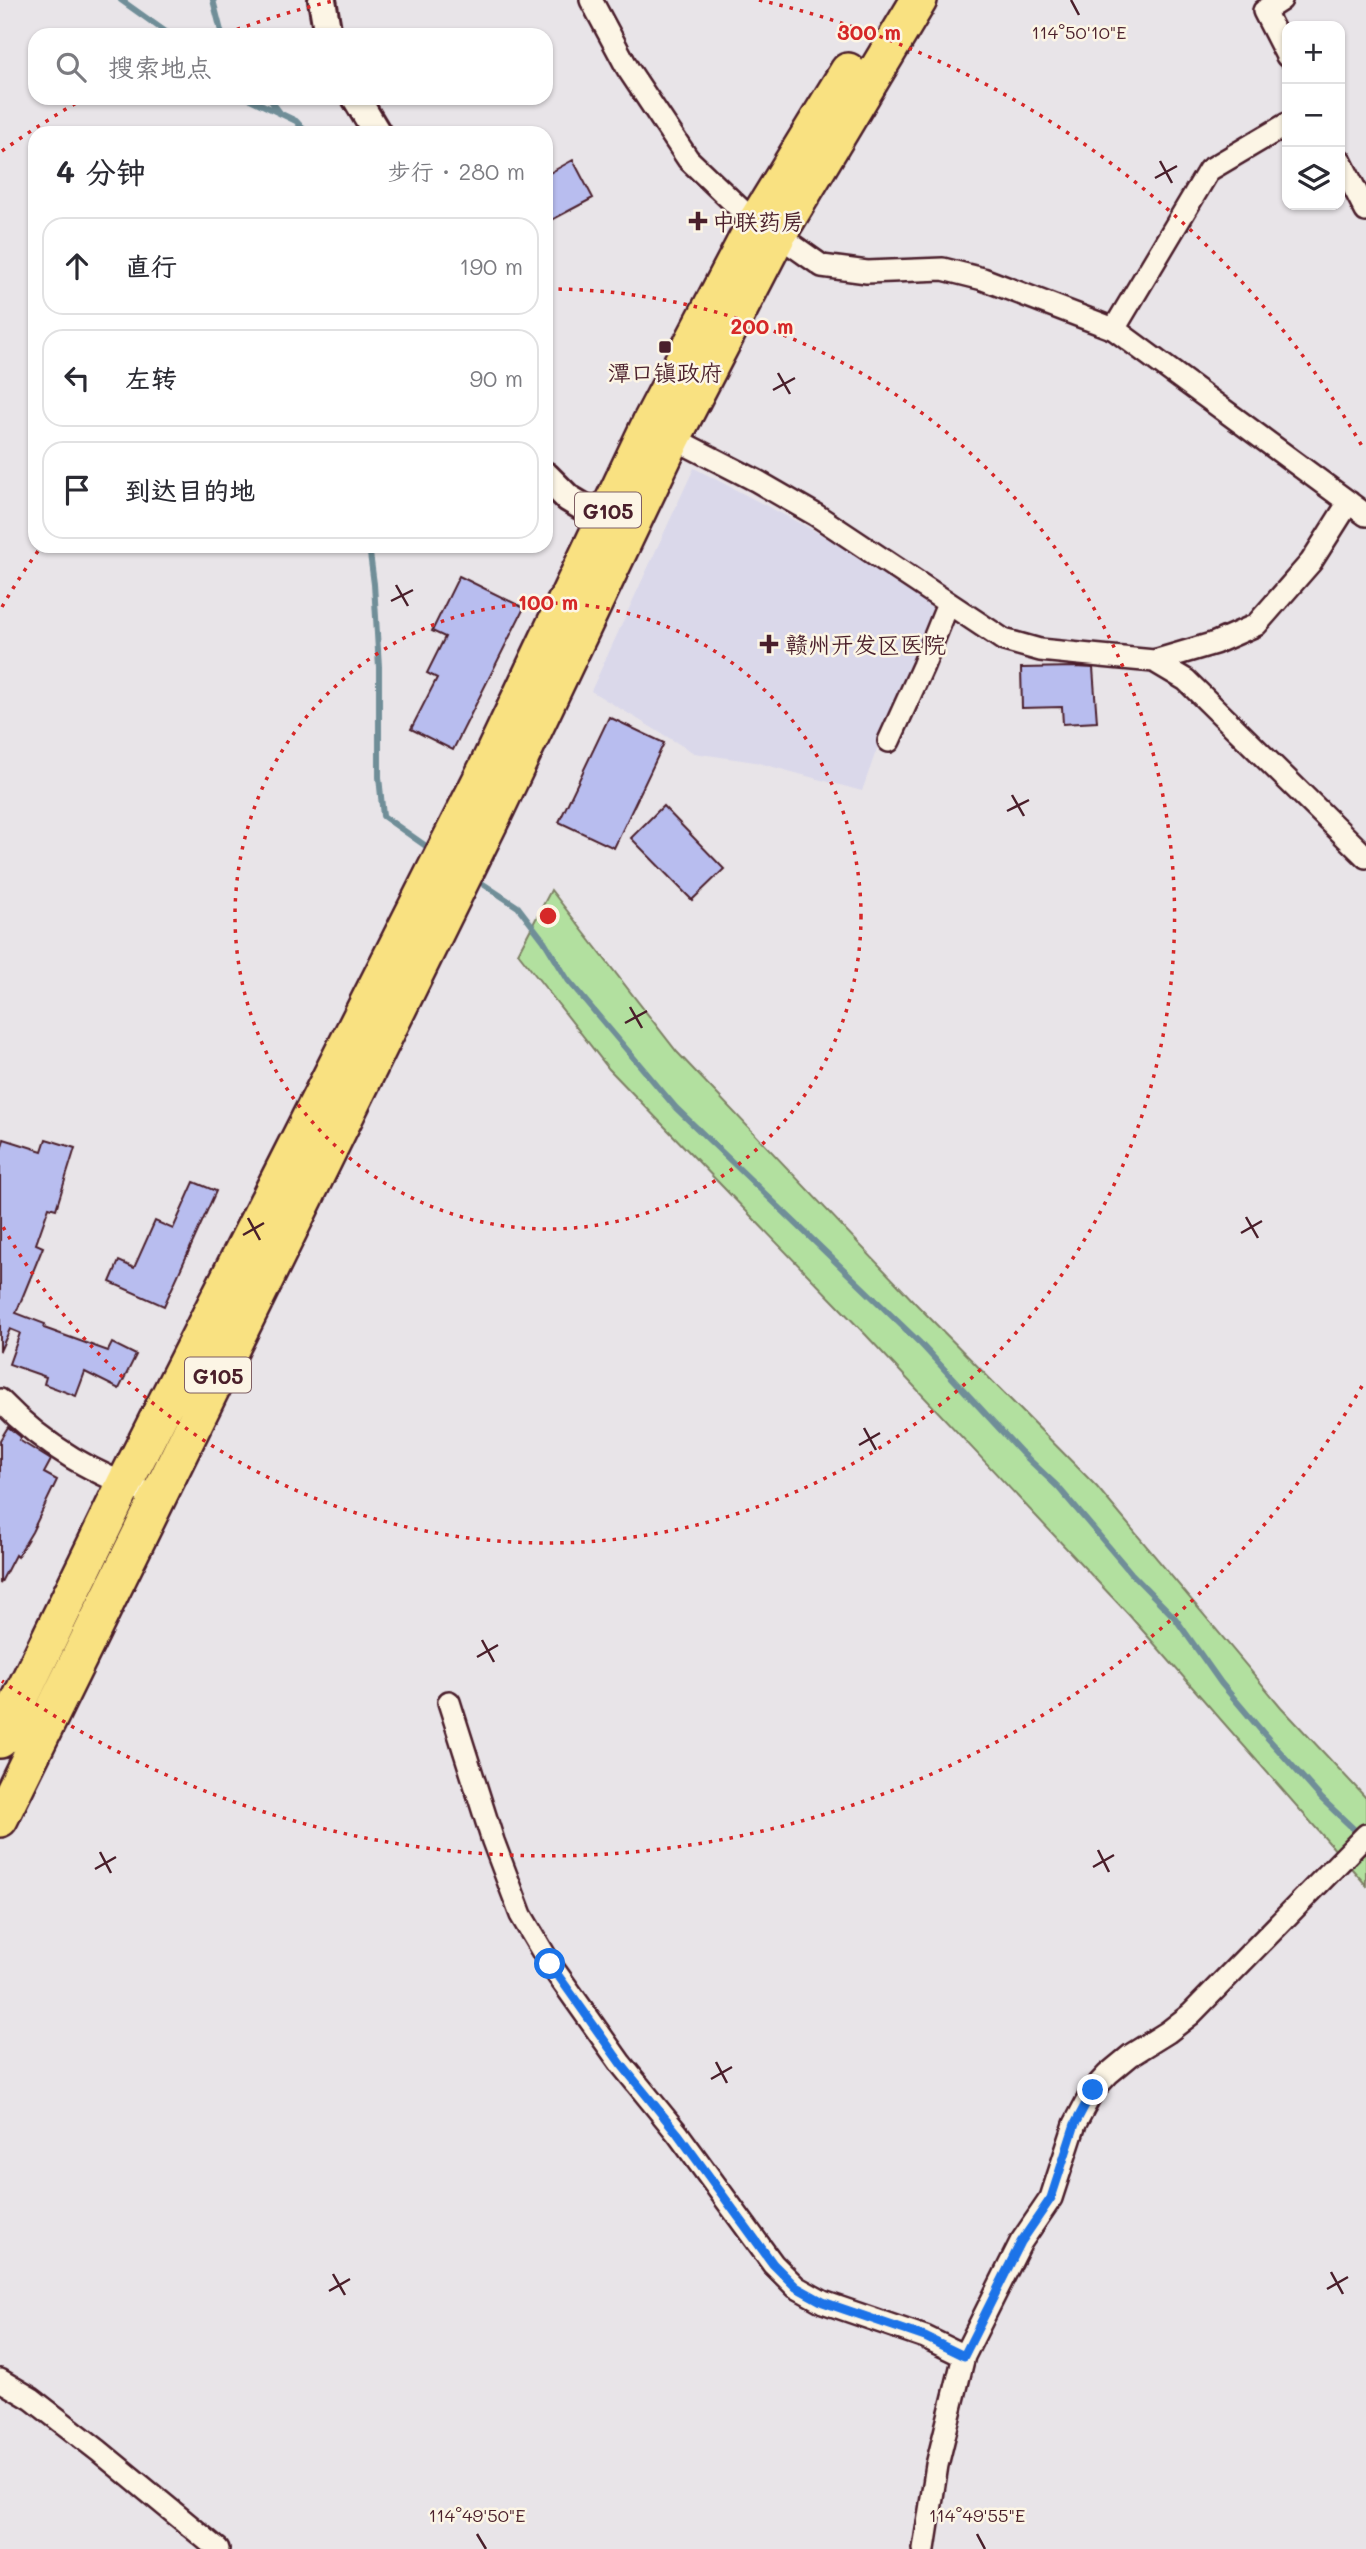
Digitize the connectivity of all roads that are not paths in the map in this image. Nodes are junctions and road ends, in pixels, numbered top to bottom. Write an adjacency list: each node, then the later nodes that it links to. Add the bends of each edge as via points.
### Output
1 (322, 0): 6 (street)
2 (592, 0): 13 (street, via 628,69 688,159)
3 (893, 0): 13 (highway, G105)
4 (919, 0): 13 (highway, G105)
5 (1281, 0): 7 (street, via 1264,11)
6 (327, 28)
7 (1282, 47)
8 (360, 105): 9 (street)
9 (373, 126)
10 (1282, 127): 14 (street, via 1209,170)
11 (1345, 170): 12 (street)
12 (1366, 211)
13 (766, 229): 14 (street, via 822,266 867,272 943,270 983,279); 15 (highway, G105); 18 (highway, G105, via 650,423)
14 (1114, 329): 17 (street)
15 (673, 438): 19 (street, via 816,515); 22 (highway, G105)
16 (553, 483): 18 (street)
17 (1358, 508): 20 (street, via 1256,625)
18 (603, 519): 22 (highway, G105)
19 (948, 604): 20 (street, via 1003,640 1040,650); 21 (street)
20 (1154, 661): 23 (street, via 1186,680)
21 (889, 741)
22 (499, 773): 24 (highway, G105)
23 (1366, 857)
24 (424, 923): 26 (highway, G105); 27 (highway, G105)
25 (0, 1400): 26 (street, via 58,1451)
26 (124, 1485): 27 (street); 29 (highway, G105)
27 (158, 1497): 30 (highway, G105)
28 (449, 1702): 32 (street, via 521,1915 621,2064 773,2264 796,2287 823,2302 925,2337)
29 (0, 1740)
30 (0, 1819)
31 (1366, 1835): 32 (street, via 1191,2014 1131,2055 1093,2090 1075,2124 1051,2198 1021,2242)
32 (964, 2356): 35 (street, via 937,2465)
33 (0, 2380): 34 (street, via 32,2399)
34 (218, 2549)
35 (924, 2549)

